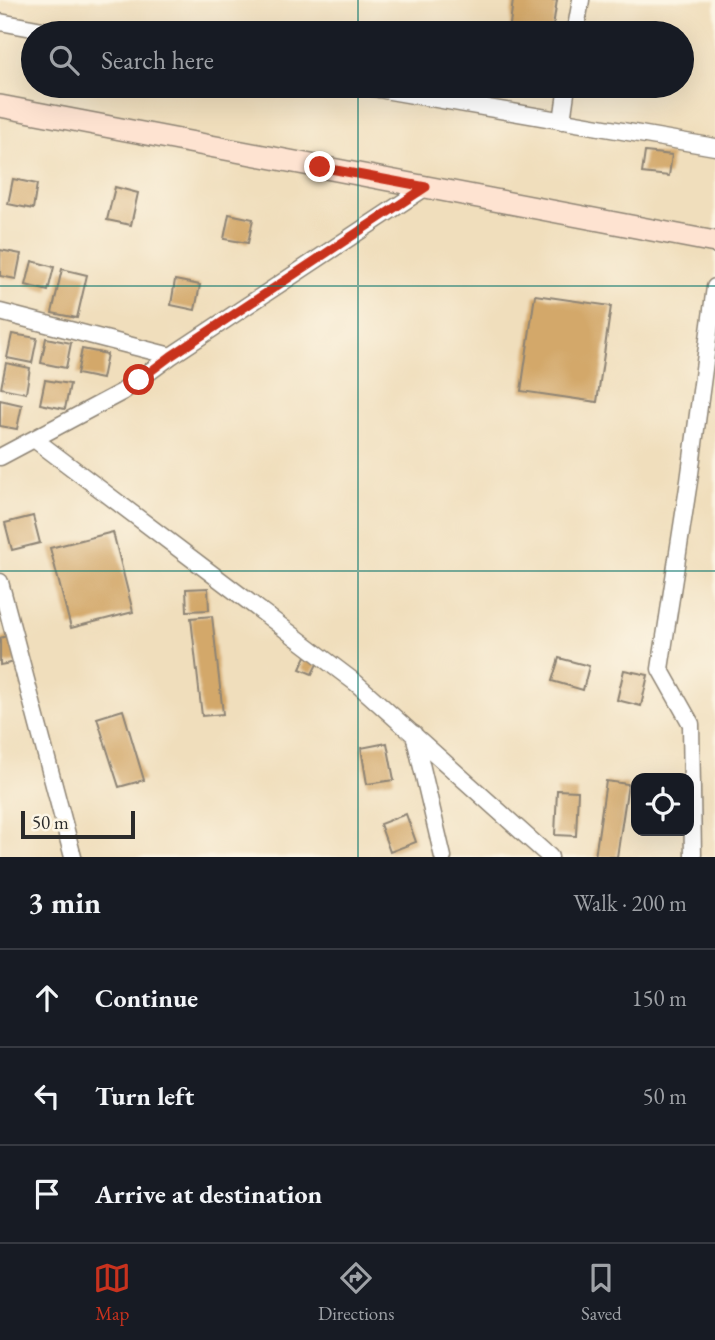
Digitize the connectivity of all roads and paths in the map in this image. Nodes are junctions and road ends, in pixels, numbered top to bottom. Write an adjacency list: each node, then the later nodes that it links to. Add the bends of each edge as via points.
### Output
1 (580, 0): 2 (street)
2 (577, 21)
3 (0, 22): 4 (street)
4 (21, 26)
5 (430, 98): 8 (street)
6 (565, 98): 8 (street)
7 (0, 106): 10 (main road)
8 (562, 121): 9 (street)
9 (715, 147)
10 (426, 187): 11 (main road); 14 (street)
11 (715, 242)
12 (715, 287): 22 (street, via 660,669 691,724)
13 (0, 312): 14 (street)
14 (171, 356): 15 (street, via 122,392)
15 (34, 439): 16 (street); 18 (street, via 356,682)
16 (3, 452)
17 (0, 582): 19 (street)
18 (414, 734): 20 (street); 21 (street)
19 (73, 857)
20 (443, 857)
21 (550, 857)
22 (694, 857)

